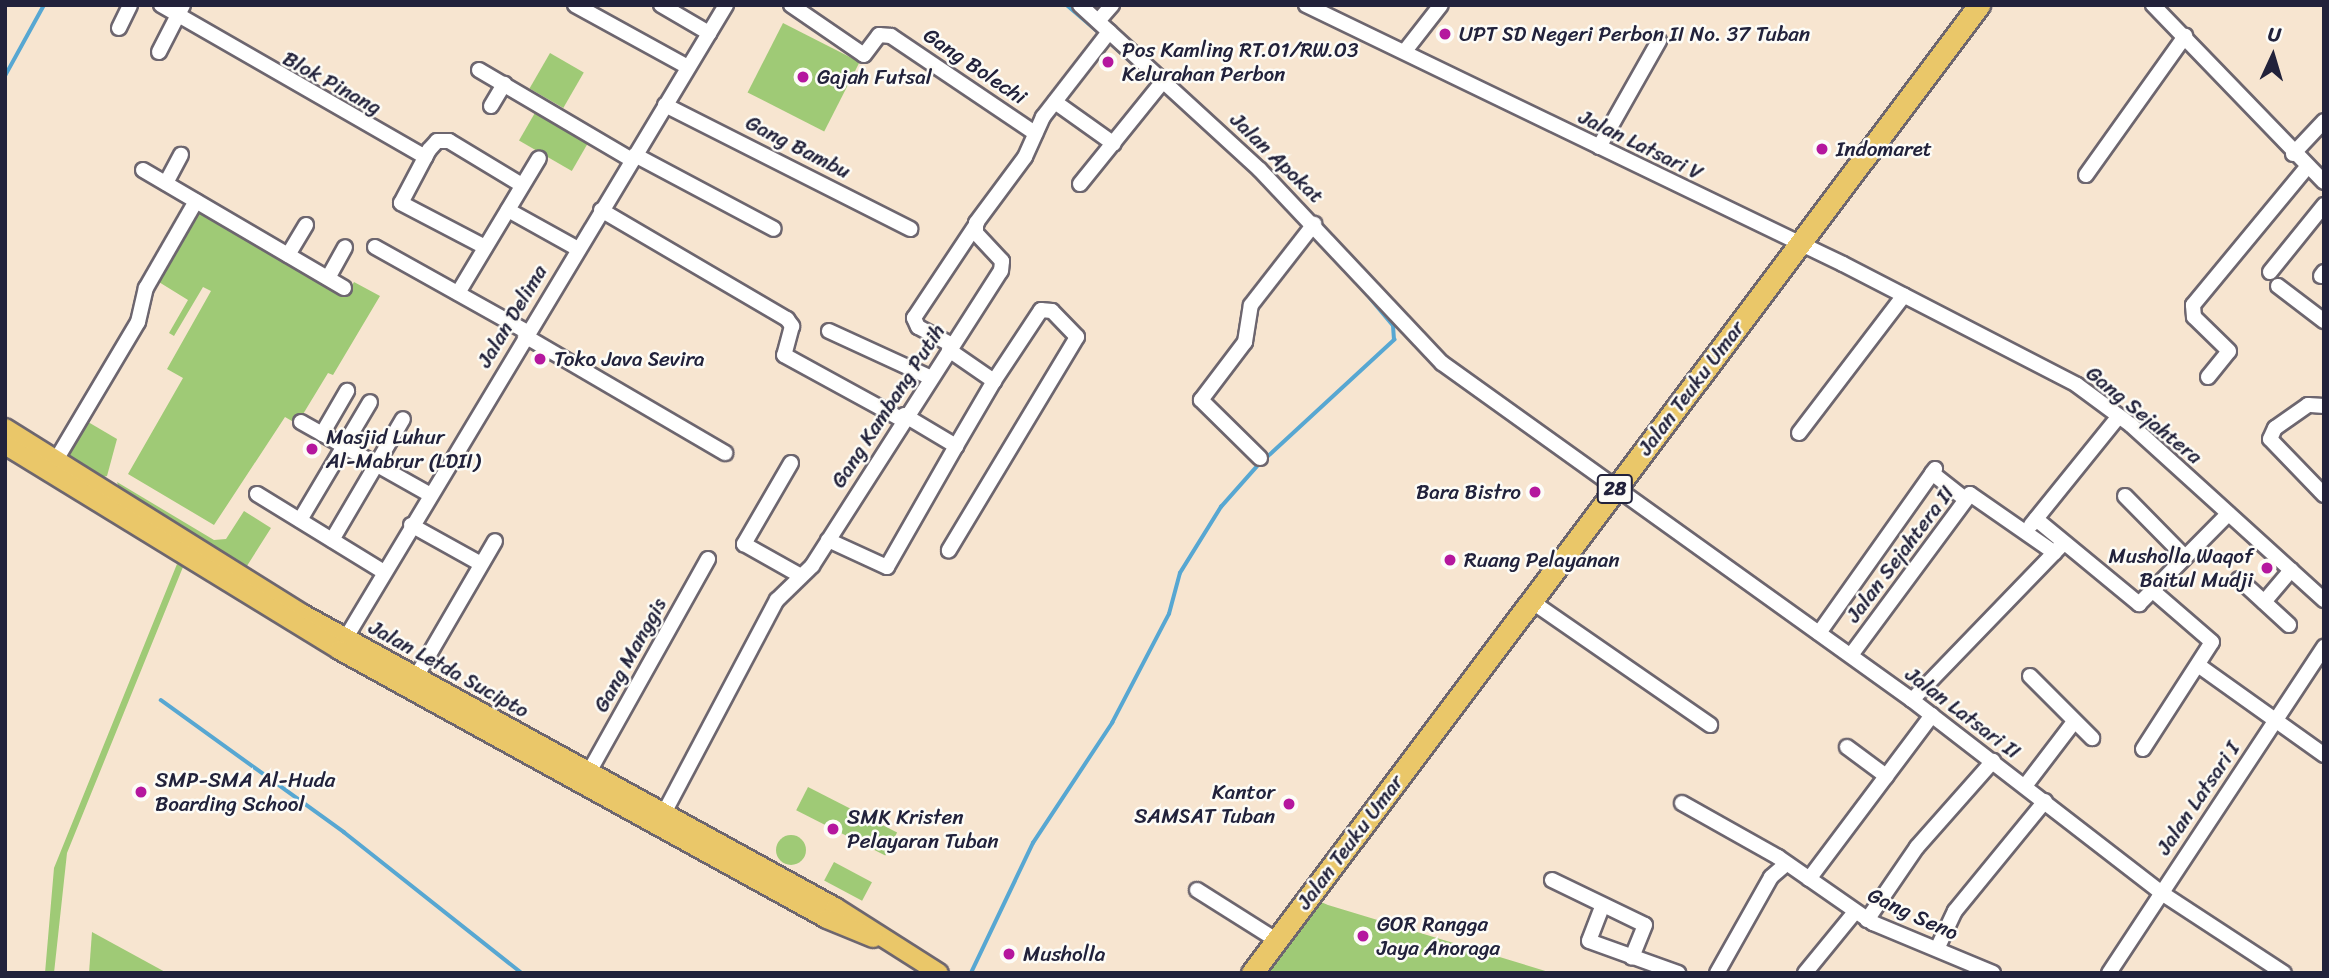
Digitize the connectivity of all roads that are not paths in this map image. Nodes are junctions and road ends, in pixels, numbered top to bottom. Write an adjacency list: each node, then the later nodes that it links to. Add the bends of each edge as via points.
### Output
1 (130, 5): 15 (street)
2 (161, 5): 13 (street, Blok Pinang)
3 (576, 5): 22 (street)
4 (661, 5): 16 (street)
5 (726, 5): 16 (street, Jalan Delima)
6 (791, 5): 30 (street, Gang Bolechi, via 864,55 879,35 891,36)
7 (1080, 5): 14 (street, Jalan Apokat)
8 (1112, 5): 14 (street)
9 (1306, 5): 20 (street, Jalan Latsari V)
10 (1441, 5): 20 (street)
11 (1979, 5): 54 (highway, Jalan Teuku Umar / 28)
12 (2153, 5): 18 (street)
13 (180, 11): 21 (street); 35 (street, Blok Pinang, via 220,43)
14 (1099, 20): 17 (street, Jalan Apokat)
15 (118, 29)
16 (709, 33): 22 (street, Jalan Delima)
17 (1106, 36): 25 (street, Jalan Apokat); 26 (street)
18 (2185, 36): 33 (street); 40 (street)
19 (1659, 41): 32 (street)
20 (1405, 51): 32 (street, Jalan Latsari V)
21 (159, 52)
22 (688, 67): 27 (street, Jalan Delima)
23 (479, 70): 24 (street)
24 (504, 84): 28 (street); 36 (street)
25 (1160, 86): 31 (street); 53 (street, Jalan Apokat)
26 (1055, 102): 30 (street); 31 (street)
27 (665, 105): 36 (street, Jalan Delima); 52 (street, Gang Bambu)
28 (491, 106)
29 (2324, 121): 33 (street)
30 (1035, 133): 49 (street)
31 (1114, 144): 43 (street)
32 (1599, 147): 54 (street, Jalan Latsari V)
33 (2293, 154): 38 (street)
34 (181, 155): 42 (street)
35 (425, 157): 44 (street, via 445,140); 57 (street, via 401,203)
36 (633, 157): 48 (street, Jalan Delima); 51 (street)
37 (539, 158): 44 (street)
38 (2307, 167): 41 (street); 71 (street, via 2193,306 2194,317 2229,351)
39 (143, 170): 42 (street)
40 (2086, 175)
41 (2324, 182)
42 (166, 183): 45 (street)
43 (1080, 184)
44 (522, 185): 47 (street)
45 (196, 201): 59 (street); 88 (street, via 146,288 138,322)
46 (2324, 205): 60 (street)
47 (508, 210): 57 (street); 58 (street)
48 (601, 210): 58 (street, Jalan Delima); 77 (street, via 789,321 782,351)
49 (977, 221): 69 (street, Gang Kambang Putih, via 976,233 1003,267); 69 (street, via 914,318 918,327)
50 (306, 225): 59 (street)
51 (774, 229)
52 (911, 229)
53 (1310, 229): 87 (street, via 1248,309 1246,339 1201,403); 91 (street, Jalan Apokat, via 1431,354)
54 (1798, 246): 65 (street, Gang Sejahtera); 91 (highway, Jalan Teuku Umar / 28)
55 (345, 247): 61 (street)
56 (375, 247): 64 (street)
57 (485, 247): 64 (street)
58 (578, 249): 68 (street, Jalan Delima)
59 (288, 255): 61 (street)
60 (2270, 272)
61 (328, 278): 63 (street)
62 (2278, 286): 66 (street)
63 (344, 288)
64 (458, 293): 68 (street)
65 (1905, 295): 76 (street, Gang Sejahtera, via 2066,379); 81 (street)
66 (2324, 321)
67 (829, 331): 70 (street)
68 (526, 334): 86 (street); 93 (street, Jalan Delima)
69 (951, 347): 70 (street, Gang Kambang Putih); 72 (street)
70 (929, 377): 77 (street, Gang Kambang Putih)
71 (2208, 377)
72 (994, 381): 85 (street); 107 (street, via 1041,310 1052,311 1076,334 1076,344)
73 (347, 391): 82 (street)
74 (370, 402): 84 (street)
75 (2324, 406): 94 (street, via 2308,405 2275,428 2270,439)
76 (2119, 416): 98 (street, Gang Sejahtera); 99 (street)
77 (902, 417): 85 (street); 104 (street, Gang Kambang Putih)
78 (403, 419): 90 (street)
79 (301, 422): 82 (street)
80 (5, 428): 88 (main road, Jalan Letda Sucipto)
81 (1799, 433)
82 (322, 434): 84 (street)
83 (5, 444): 96 (main road, Jalan Letda Sucipto)
84 (344, 446): 90 (street); 100 (street)
85 (956, 446): 104 (street, via 887,567)
86 (725, 453)
87 (1261, 458)
88 (56, 460): 96 (main road, Jalan Letda Sucipto)
89 (791, 463): 113 (street, via 744,544)
90 (376, 464): 93 (street); 103 (street)
91 (1617, 487): 117 (highway, Jalan Teuku Umar / 28); 120 (street, Jalan Latsari II)
92 (257, 494): 100 (street)
93 (429, 494): 101 (street, Jalan Delima)
94 (2324, 495)
95 (2126, 496): 108 (street)
96 (101, 499): 121 (main road, Jalan Letda Sucipto)
97 (1965, 499): 102 (street, Jalan Sejahtera II, via 1976,494); 120 (street, via 1933,471); 123 (street, Jalan Sejahtera II)
98 (2228, 513): 108 (street); 111 (street, Gang Sejahtera)
99 (2036, 519): 102 (street); 106 (street)
100 (300, 520): 103 (street)
101 (411, 525): 110 (street); 112 (street, Jalan Delima)
102 (2026, 531): 106 (street, Jalan Sejahtera II)
103 (332, 540): 112 (street)
104 (828, 540): 113 (street, Gang Kambang Putih)
105 (495, 541): 110 (street)
106 (2059, 548): 115 (street, via 2136,604); 127 (street)
107 (949, 550)
108 (2183, 555): 115 (street)
109 (709, 559): 137 (street, Gang Manggis)
110 (481, 564): 125 (street)
111 (2291, 570): 116 (street, Gang Sejahtera); 118 (street)
112 (384, 572): 121 (street, Jalan Delima)
113 (802, 576): 142 (street, Gang Kambang Putih, via 784,590 758,634)
114 (2239, 579): 118 (street)
115 (2153, 591): 124 (street, via 2212,640)
116 (2324, 600)
117 (1531, 601): 131 (street); 151 (highway, Jalan Teuku Umar / 28)
118 (2264, 602): 119 (street)
119 (2289, 625)
120 (1819, 633): 123 (street, Jalan Latsari II)
121 (342, 644): 125 (main road, Jalan Letda Sucipto); 150 (main road, Jalan Letda Sucipto, via 827,919)
122 (2323, 652): 129 (street, Jalan Latsari I)
123 (1851, 656): 127 (street, Jalan Latsari II)
124 (2198, 665): 129 (street); 134 (street)
125 (416, 677): 137 (main road, Jalan Letda Sucipto)
126 (2030, 677): 130 (street)
127 (1912, 699): 128 (street, Jalan Latsari II)
128 (1932, 715): 136 (street, Jalan Latsari II); 138 (street)
129 (2276, 721): 135 (street); 147 (street, Jalan Latsari I)
130 (2073, 723): 132 (street); 139 (street)
131 (1710, 725)
132 (2092, 738)
133 (1847, 747): 138 (street)
134 (2143, 749)
135 (2324, 755)
136 (1993, 761): 139 (street, Jalan Latsari II); 149 (street)
137 (589, 772): 142 (main road, Jalan Letda Sucipto)
138 (1886, 776): 144 (street)
139 (2025, 786): 140 (street, Jalan Latsari II)
140 (2045, 801): 147 (street, Jalan Latsari II); 152 (street, via 1955,911)
141 (1682, 803): 143 (street, Gang Seno)
142 (664, 813): 150 (main road, Jalan Letda Sucipto, via 835,907)
143 (1785, 865): 144 (street, Gang Seno); 157 (street, via 1771,877)
144 (1809, 879): 149 (street, Gang Seno)
145 (1552, 880): 148 (street)
146 (1197, 890): 151 (street)
147 (2160, 892): 160 (street, Jalan Latsari I); 161 (street, Jalan Latsari II)
148 (1602, 907): 153 (street, via 1589,940); 153 (street, via 1646,925)
149 (1861, 916): 152 (street, Gang Seno); 158 (street)
150 (876, 939): 154 (main road, Jalan Letda Sucipto)
151 (1276, 940): 155 (highway, Jalan Teuku Umar / 28)
152 (1937, 949): 159 (street, Gang Seno)
153 (1632, 957): 156 (street)
154 (939, 973)
155 (1252, 973)
156 (1678, 973)
157 (1717, 973)
158 (1805, 973)
159 (1993, 973)
160 (2109, 973)
161 (2284, 973)

